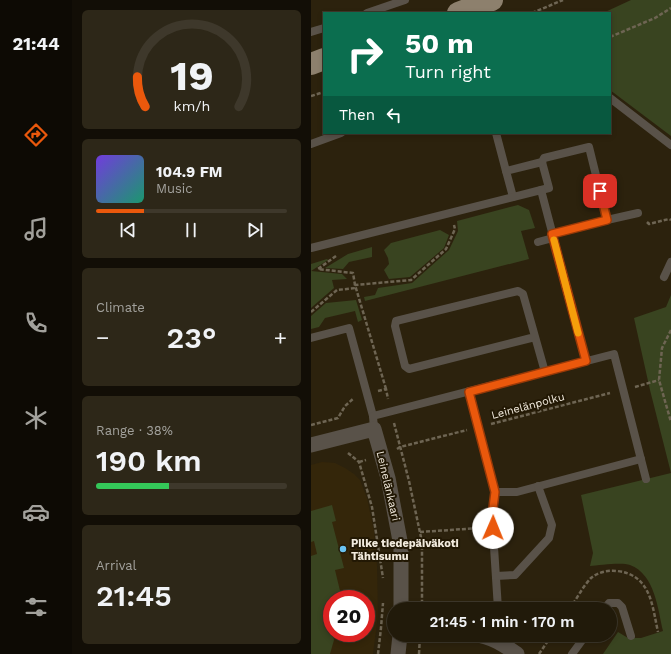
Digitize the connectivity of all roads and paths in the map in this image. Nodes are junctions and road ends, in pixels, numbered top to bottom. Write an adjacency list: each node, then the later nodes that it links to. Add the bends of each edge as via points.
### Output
1 (405, 0): 5 (lane)
2 (492, 0): 6 (main road)
3 (563, 0): 7 (path)
4 (671, 8): 10 (path, via 655,18)
5 (370, 12)
6 (461, 12)
7 (534, 12)
8 (323, 28): 9 (lane)
9 (311, 32)
10 (611, 37)
11 (323, 60): 12 (main road)
12 (311, 64)
13 (323, 92): 14 (path)
14 (311, 96)
15 (611, 99): 19 (lane)
16 (338, 134): 18 (lane)
17 (496, 134): 21 (lane)
18 (311, 144)
19 (671, 145)
20 (542, 162): 21 (lane); 22 (lane, via 549,188); 26 (lane, via 544,158 589,147)
21 (506, 171): 23 (lane)
22 (541, 190): 23 (lane); 28 (lane)
23 (513, 197): 24 (lane)
24 (452, 213): 30 (lane); 34 (path, via 455,229 446,249 411,280)
25 (638, 213): 26 (lane); 27 (path, via 649,224)
26 (607, 220): 28 (lane)
27 (671, 220)
28 (553, 236): 29 (lane); 39 (lane)
29 (538, 242)
30 (311, 248)
31 (341, 253): 34 (path, via 318,269 353,273)
32 (671, 262): 33 (lane)
33 (664, 277)
34 (356, 286): 35 (path, via 337,290); 42 (path)
35 (311, 312)
36 (671, 330): 41 (path, via 662,348)
37 (535, 336): 37 (lane, via 409,369 405,366 395,326 396,321 518,291 523,294); 40 (lane)
38 (311, 338): 47 (lane, via 349,328)
39 (586, 361): 40 (lane); 43 (lane, via 614,354)
40 (545, 372): 44 (lane)
41 (659, 380): 43 (path, Leinelänpolku); 46 (path)
42 (385, 389)
43 (623, 390): 49 (path, Leinelänpolku); 53 (lane)
44 (469, 392): 47 (lane); 49 (lane)
45 (338, 418): 48 (path)
46 (671, 421)
47 (374, 423): 50 (street); 62 (street, Leinelänkaari, via 401,546)
48 (311, 425)
49 (479, 428): 51 (path, Leinelänpolku); 56 (lane)
50 (311, 445)
51 (401, 447)
52 (347, 453): 60 (path, via 359,462 372,507)
53 (641, 459): 54 (lane); 55 (lane)
54 (646, 478)
55 (538, 486): 56 (lane, via 517,492); 59 (lane, via 552,525 549,538 515,575)
56 (495, 492): 57 (lane)
57 (493, 528): 58 (path); 59 (lane)
58 (420, 532)
59 (496, 576): 63 (lane)
60 (384, 584)
61 (383, 598): 71 (path)
62 (401, 602)
63 (498, 602)
64 (617, 603): 65 (lane, via 622,607)
65 (631, 636)
66 (399, 642): 72 (street)
67 (420, 642): 73 (path)
68 (503, 642): 74 (street)
69 (547, 642): 75 (path)
70 (581, 642): 76 (lane)
71 (378, 654)
72 (398, 654)
73 (419, 654)
74 (517, 654)
75 (539, 654)
76 (572, 654)

